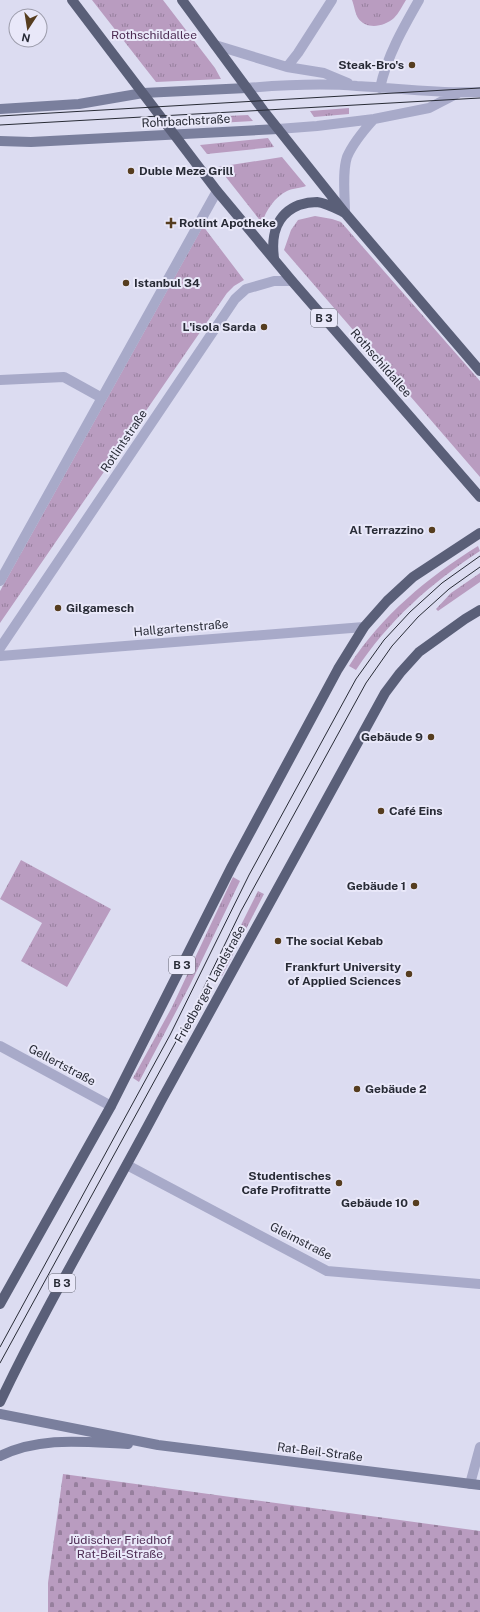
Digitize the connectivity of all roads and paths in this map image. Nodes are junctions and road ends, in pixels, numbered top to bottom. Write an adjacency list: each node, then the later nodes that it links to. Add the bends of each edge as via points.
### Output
1 (72, 0): 11 (main road, Rothschildallee / B 3)
2 (182, 0): 5 (main road)
3 (332, 0): 6 (street)
4 (419, 0): 9 (street, via 401,30 384,70)
5 (215, 45): 6 (street, Rohrbachstraße); 8 (main road)
6 (287, 67): 7 (street, Rohrbachstraße, via 324,74)
7 (356, 86): 8 (street, Rohrbachstraße, via 287,85); 9 (street, Rohrbachstraße)
8 (247, 88): 11 (main road, Rohrbachstraße); 15 (main road)
9 (380, 88): 12 (street, Rohrbachstraße)
10 (480, 92): 12 (street, Rohrbachstraße)
11 (143, 93): 13 (main road, Rohrbachstraße, via 79,104); 16 (main road, Rothschildallee / B 3)
12 (458, 93): 14 (street, Rohrbachstraße, via 430,108)
13 (0, 109)
14 (374, 118): 15 (street, Rohrbachstraße); 19 (street, via 361,132 347,157)
15 (278, 129): 16 (main road, Rohrbachstraße); 19 (main road)
16 (175, 136): 17 (main road, Rohrbachstraße); 18 (main road, Rothschildallee / B 3)
17 (0, 142)
18 (217, 191): 20 (main road, Rothschildallee / B 3); 24 (street)
19 (345, 213): 20 (main road, via 318,202 307,202 292,208 282,216 275,228); 22 (main road)
20 (274, 258): 21 (main road, Rothschildallee / B 3)
21 (292, 280): 25 (main road, Rothschildallee / B 3); 32 (street, Rotlintstraße, via 274,281 246,289 235,299)
22 (480, 370)
23 (0, 380): 24 (street, via 64,377)
24 (102, 398): 27 (street)
25 (480, 496)
26 (480, 533): 31 (main road, B 3, via 413,577)
27 (0, 581)
28 (480, 610): 29 (main road, Friedberger Landstraße / B 3)
29 (465, 619): 30 (main road); 36 (main road, Friedberger Landstraße / B 3, via 420,652 385,693)
30 (480, 619)
31 (364, 627): 33 (street, Hallgartenstraße); 35 (main road, B 3, via 338,669 232,866)
32 (0, 648)
33 (0, 656)
34 (0, 1046): 35 (street, Gellertstraße)
35 (111, 1106): 38 (main road, B 3)
36 (127, 1165): 37 (street, Gleimstraße, via 327,1271); 39 (main road, Friedberger Landstraße / B 3, via 31,1338)
37 (480, 1284)
38 (0, 1304)
39 (0, 1402)
40 (0, 1414): 41 (main road, Rat-Beil-Straße)
41 (158, 1444): 43 (main road, Rat-Beil-Straße, via 37,1443); 44 (main road, Rat-Beil-Straße)
42 (480, 1447): 44 (street)
43 (0, 1456)
44 (475, 1484)

